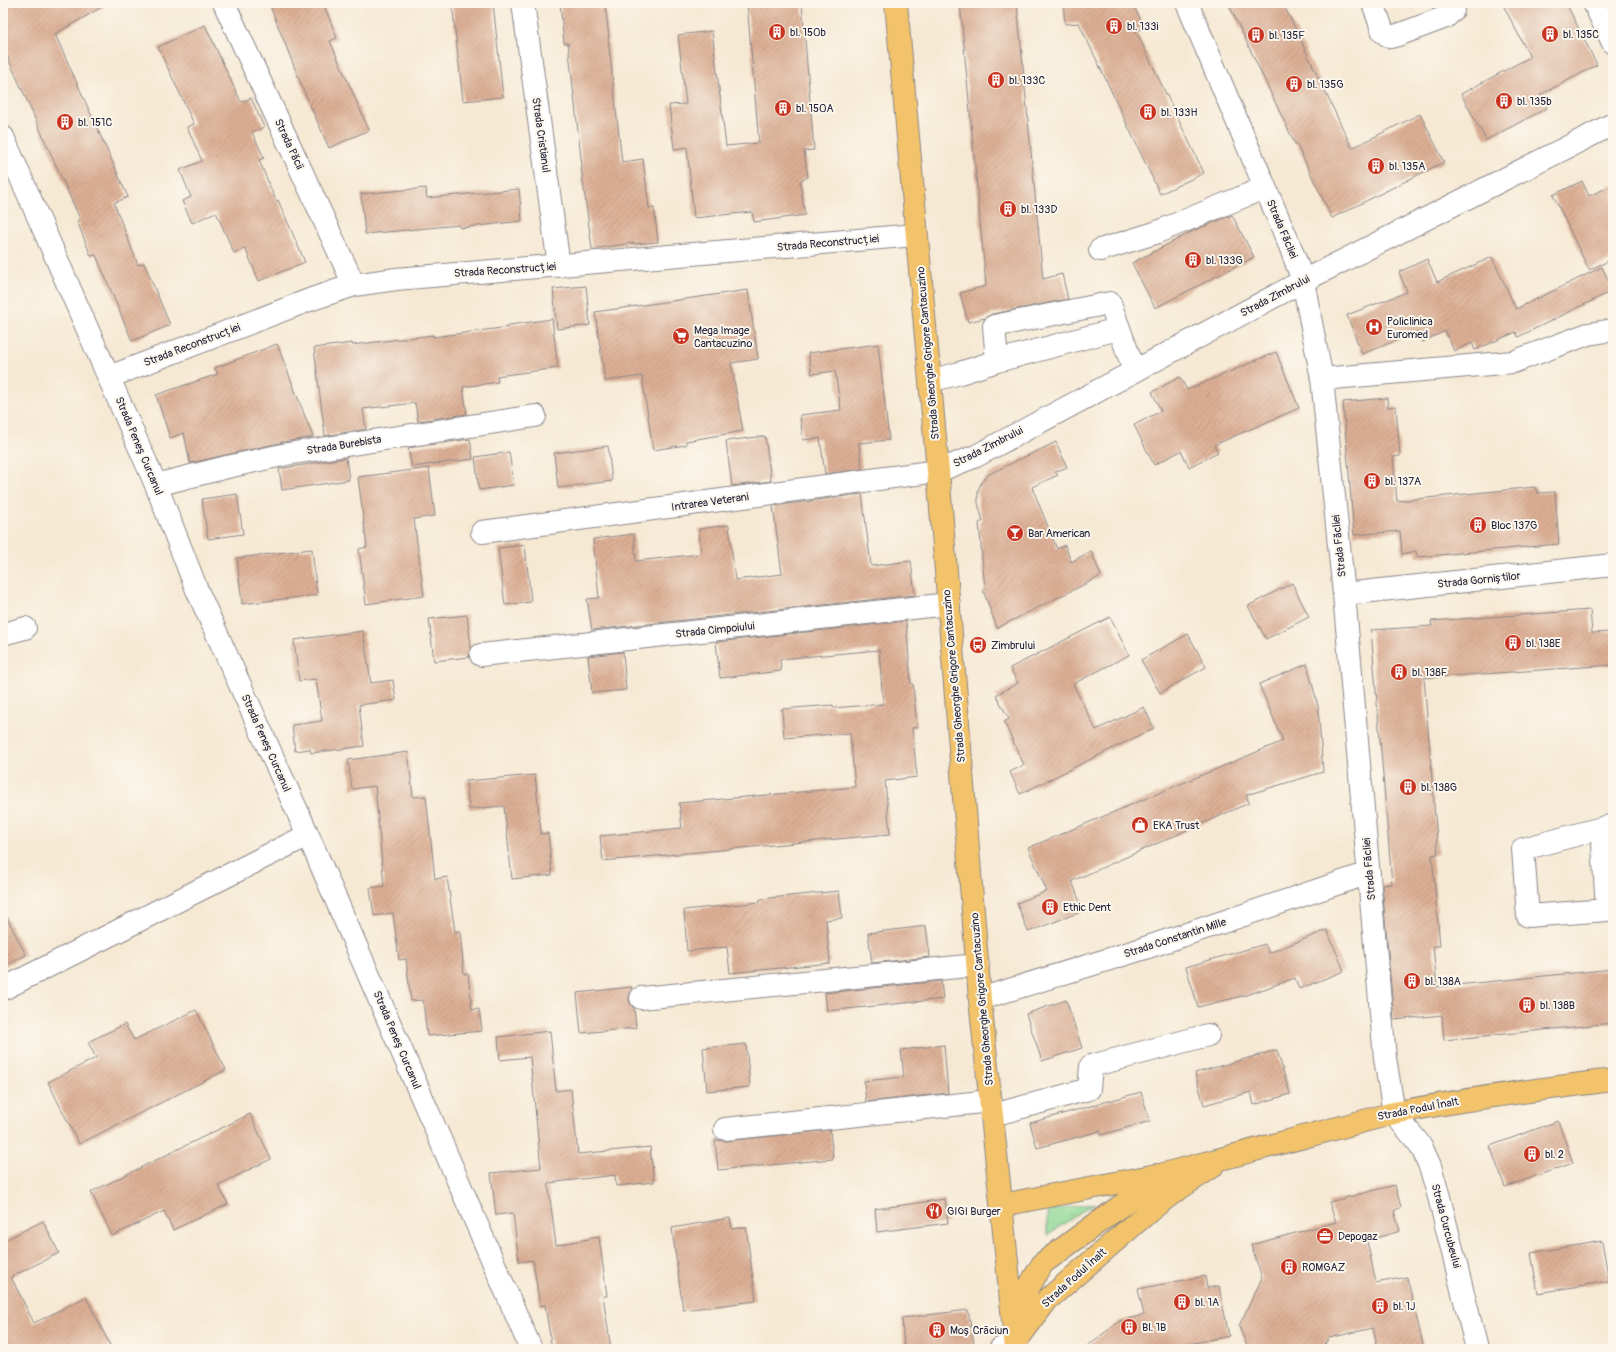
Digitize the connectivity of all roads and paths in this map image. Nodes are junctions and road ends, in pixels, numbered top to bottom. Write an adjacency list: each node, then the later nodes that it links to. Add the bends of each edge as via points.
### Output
1 (224, 3): 16 (street, Strada Păcii)
2 (522, 3): 14 (street, Strada Cristianul)
3 (896, 3): 12 (main road, Strada Gheorghe Grigore Cantacuzino)
4 (1187, 3): 11 (street, Strada Făcliei)
5 (1372, 3): 6 (street, via 1383,32 1390,37 1446,17 1452,10)
6 (1453, 3)
7 (1594, 3): 8 (street)
8 (1613, 43)
9 (1613, 124): 15 (street, Strada Zimbrului)
10 (3, 137): 21 (street, Strada Peneș Curcanul)
11 (1264, 188): 13 (street, via 1155,233); 15 (street, Strada Făcliei)
12 (916, 235): 14 (street, Strada Reconstrucției); 23 (main road, Strada Gheorghe Grigore Cantacuzino)
13 (1100, 250)
14 (559, 266): 16 (street, Strada Reconstrucției, via 396,279)
15 (1303, 281): 20 (street, Strada Zimbrului); 22 (street, Strada Făcliei)
16 (354, 285): 21 (street, Strada Reconstrucției)
17 (1118, 329): 19 (street); 19 (street, via 1110,303 994,326); 20 (street)
18 (1613, 330): 22 (street, via 1588,334 1513,362)
19 (997, 361): 23 (street)
20 (1134, 370): 25 (street, Strada Zimbrului, via 976,456)
21 (109, 377): 26 (street, Strada Peneș Curcanul)
22 (1322, 379): 29 (street, Strada Făcliei)
23 (930, 381): 25 (main road, Strada Gheorghe Grigore Cantacuzino)
24 (535, 416): 26 (street, Strada Burebista, via 287,454)
25 (938, 471): 27 (street, Intrarea Veterani); 30 (main road, Strada Gheorghe Grigore Cantacuzino)
26 (156, 485): 35 (street, Strada Peneș Curcanul, via 197,590)
27 (482, 532)
28 (1613, 565): 29 (street, Strada Gorniștilor)
29 (1344, 594): 36 (street, Strada Făcliei)
30 (949, 604): 33 (street, Strada Cimpoiului); 37 (main road, Strada Gheorghe Grigore Cantacuzino)
31 (25, 628): 32 (street)
32 (3, 634)
33 (481, 655)
34 (1607, 826): 34 (street, via 1523,849 1528,916 1607,910)
35 (308, 834): 38 (street); 50 (street, Strada Peneș Curcanul)
36 (1369, 873): 40 (street, Strada Constantin Mille, via 1142,949); 44 (street, Strada Făcliei, via 1385,1058)
37 (978, 965): 39 (street); 40 (main road, Strada Gheorghe Grigore Cantacuzino)
38 (3, 989)
39 (641, 998)
40 (980, 999): 43 (main road, Strada Gheorghe Grigore Cantacuzino)
41 (1208, 1034): 43 (street, via 1091,1066 1090,1089)
42 (1613, 1080): 44 (main road, Strada Podul Înalt)
43 (992, 1108): 45 (street); 48 (main road, Strada Gheorghe Grigore Cantacuzino)
44 (1394, 1112): 46 (main road, Strada Podul Înalt); 51 (street, Strada Curcubeului, via 1421,1146 1430,1166)
45 (724, 1129)
46 (1226, 1157): 47 (main road, Strada Podul Înalt); 49 (main road, Strada Podul Înalt, via 1153,1208 1046,1300)
47 (1164, 1174): 48 (main road); 49 (main road, Strada Podul Înalt, via 1043,1263 1027,1290)
48 (1002, 1205): 49 (main road, Strada Gheorghe Grigore Cantacuzino)
49 (1011, 1347)
50 (531, 1349)
51 (1477, 1349)

